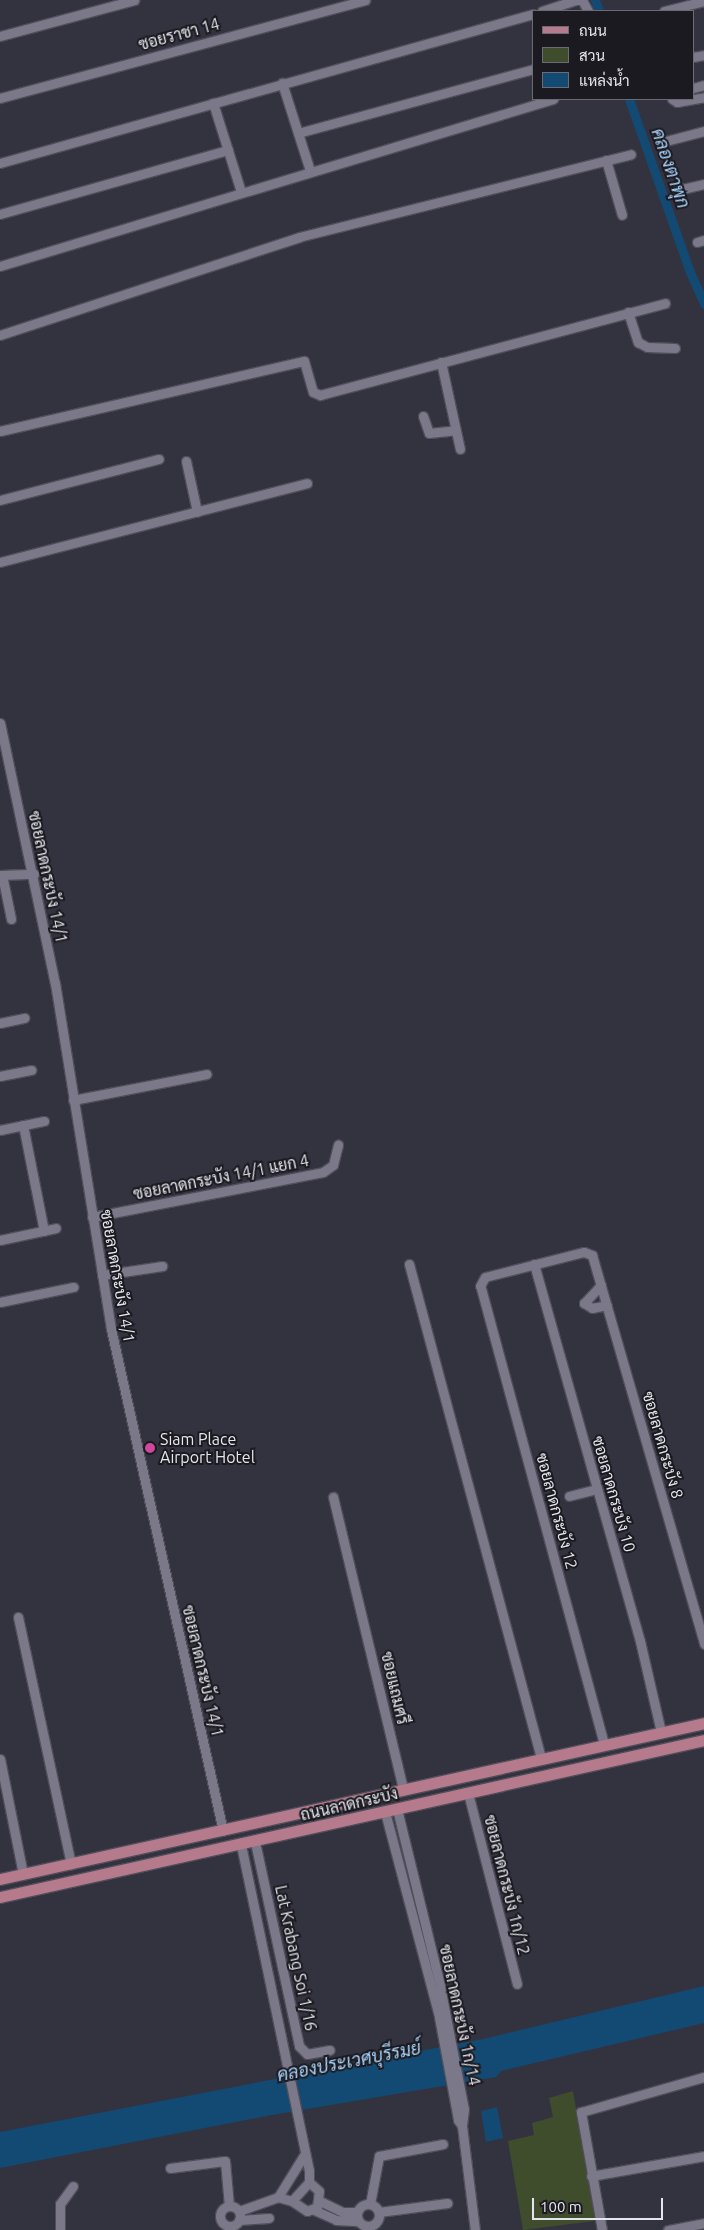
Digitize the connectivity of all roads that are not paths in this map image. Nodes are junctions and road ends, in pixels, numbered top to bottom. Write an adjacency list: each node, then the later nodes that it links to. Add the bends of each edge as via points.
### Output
1 (134, 0): 8 (street)
2 (366, 0): 11 (street, ซอยราชา 14)
3 (704, 1): 6 (street)
4 (545, 10): 5 (street, via 576,0 582,0)
5 (587, 10)
6 (668, 10)
7 (532, 14): 10 (street)
8 (0, 36)
9 (532, 69): 17 (street)
10 (282, 83): 15 (street); 17 (street)
11 (0, 98)
12 (550, 100): 23 (street)
13 (674, 100): 14 (street)
14 (688, 100)
15 (213, 103): 19 (street); 22 (street)
16 (704, 131): 18 (street)
17 (298, 133): 23 (street)
18 (662, 142)
19 (228, 150): 26 (street); 27 (street)
20 (631, 154): 21 (street)
21 (606, 160): 28 (street); 32 (street, via 299,237)
22 (0, 162)
23 (310, 171): 26 (street)
24 (704, 184): 25 (street)
25 (678, 190)
26 (241, 192): 29 (street)
27 (0, 214)
28 (622, 215)
29 (0, 266)
30 (665, 303): 31 (street)
31 (628, 312): 33 (street, via 638,342 647,347); 34 (street)
32 (0, 334)
33 (675, 348)
34 (441, 362): 36 (street); 37 (street, via 316,395 304,361)
35 (423, 416): 36 (street, via 429,433)
36 (456, 430): 38 (street)
37 (0, 431)
38 (460, 449)
39 (158, 459): 42 (street)
40 (186, 461): 43 (street)
41 (307, 484): 43 (street)
42 (0, 500)
43 (197, 512): 44 (street)
44 (0, 562)
45 (0, 723): 46 (street, ซอยลาดกระบัง 14/1)
46 (34, 874): 47 (street); 54 (street, ซอยลาดกระบัง 14/1)
47 (1, 875): 48 (street)
48 (11, 919)
49 (24, 1018): 50 (street)
50 (0, 1023)
51 (30, 1070): 53 (street)
52 (207, 1074): 54 (street)
53 (0, 1076)
54 (73, 1100): 59 (street, ซอยลาดกระบัง 14/1)
55 (44, 1121): 56 (street)
56 (23, 1125): 57 (street); 61 (street)
57 (0, 1130)
58 (338, 1146): 59 (street, ซอยลาดกระบัง 14/1 แยก 4, via 332,1165 322,1172)
59 (92, 1217): 66 (street, ซอยลาดกระบัง 14/1)
60 (56, 1228): 61 (street)
61 (44, 1231): 62 (street)
62 (0, 1240)
63 (409, 1264): 80 (street)
64 (534, 1264): 67 (street, ซอยลาดกระบัง 8, via 584,1252 592,1255); 71 (street, ซอยลาดกระบัง 10); 79 (street, ซอยลาดกระบัง 12, via 485,1277 480,1286)
65 (162, 1266): 66 (street)
66 (102, 1275): 85 (street, ซอยลาดกระบัง 14/1)
67 (601, 1285): 70 (street, ซอยลาดกระบัง 8); 70 (street, via 584,1304 588,1308)
68 (73, 1287): 69 (street)
69 (0, 1302)
70 (607, 1305): 75 (street, ซอยลาดกระบัง 8)
71 (597, 1489): 72 (street); 77 (street, ซอยลาดกระบัง 10, via 640,1641)
72 (569, 1496)
73 (333, 1497): 82 (street, ซอยแถมศรี, via 358,1593)
74 (18, 1617): 88 (street)
75 (704, 1644)
76 (704, 1722): 77 (main road, ถนนลาดกระบัง)
77 (661, 1732): 79 (main road, ถนนลาดกระบัง)
78 (704, 1740): 83 (main road, ถนนลาดกระบัง)
79 (604, 1744): 80 (main road, ถนนลาดกระบัง)
80 (541, 1758): 82 (main road, ถนนลาดกระบัง)
81 (0, 1760): 89 (street)
82 (392, 1792): 84 (main road); 85 (main road, ถนนลาดกระบัง)
83 (468, 1793): 84 (main road, ถนนลาดกระบัง); 94 (street, ซอยลาดกระบัง 1ก/12)
84 (391, 1810): 86 (main road, ถนนลาดกระบัง); 92 (street, ซอยลาดกระบัง 1ก/14); 93 (street)
85 (223, 1830): 88 (main road, ถนนลาดกระบัง)
86 (255, 1842): 87 (main road, ถนนลาดกระบัง); 96 (street, Lat Krabang Soi 1/16, via 299,2046 307,2054)
87 (241, 1845): 91 (main road, ถนนลาดกระบัง); 99 (street, via 304,2140)
88 (71, 1864): 89 (main road, ถนนลาดกระบัง)
89 (23, 1874): 90 (main road, ถนนลาดกระบัง)
90 (0, 1879)
91 (0, 1896)
92 (420, 1902): 93 (street); 95 (street, ซอยลาดกระบัง 1ก/14)
93 (409, 1904): 95 (street)
94 (518, 1984)
95 (436, 1987): 120 (street, ซอยลาดกระบัง 1ก/14, via 460,2110)
96 (330, 2050)
97 (704, 2077): 102 (street, via 581,2112)
98 (443, 2144): 109 (street, via 379,2156)
99 (304, 2155): 103 (street); 105 (street)
100 (704, 2156): 102 (street)
101 (170, 2168): 110 (street, via 226,2161)
102 (591, 2176): 121 (street)
103 (309, 2182): 106 (street); 107 (street, via 319,2191)
104 (73, 2186): 119 (street, via 60,2204)
105 (278, 2197): 106 (street); 111 (street)
106 (292, 2201): 112 (street, via 303,2210)
107 (320, 2202): 112 (street); 114 (street)
108 (447, 2203): 113 (street)
109 (370, 2204): 113 (street); 114 (street, via 360,2206)
110 (229, 2206): 111 (street); 117 (street, via 220,2216 224,2223)
111 (239, 2210): 117 (street)
112 (314, 2210): 114 (street, via 336,2220)
113 (379, 2212): 118 (street, via 377,2222)
114 (357, 2216): 118 (street)
115 (269, 2218): 117 (street)
116 (704, 2223): 122 (street)
117 (234, 2225)
118 (368, 2228)
119 (60, 2230)
120 (475, 2230)
121 (602, 2230)
122 (668, 2230)

